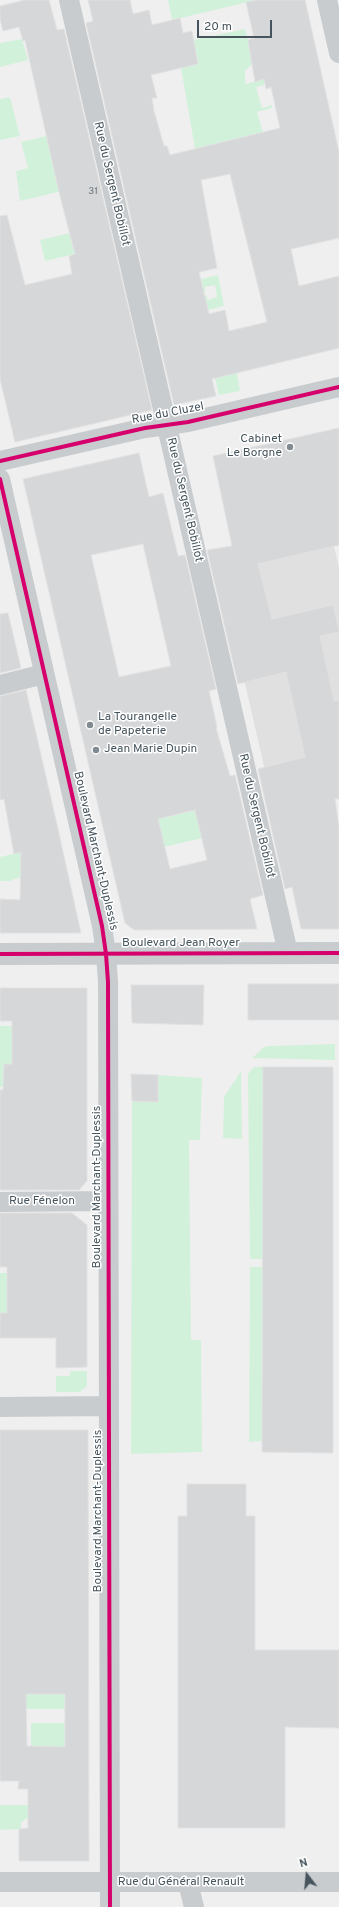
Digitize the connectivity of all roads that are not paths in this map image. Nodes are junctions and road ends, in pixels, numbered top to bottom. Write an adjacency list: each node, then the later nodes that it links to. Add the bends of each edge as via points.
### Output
1 (69, 0): 5 (street, Rue du Sergent Bobillot)
2 (327, 0): 3 (street)
3 (339, 53)
4 (339, 387): 5 (street, Rue du Cluzel)
5 (167, 425): 6 (street, Rue du Cluzel); 10 (street, Rue du Sergent Bobillot)
6 (0, 461)
7 (0, 479): 8 (street, Boulevard Marchant-Duplessis)
8 (44, 674): 9 (street); 13 (street, Boulevard Marchant-Duplessis, via 102,926)
9 (0, 685)
10 (288, 953): 11 (street, Boulevard Jean Royer); 13 (street, Boulevard Jean Royer)
11 (339, 953)
12 (0, 954): 13 (street, Boulevard Jean Royer)
13 (106, 954): 14 (street, Boulevard Marchant-Duplessis)
14 (108, 1201): 15 (street, Rue Fénelon); 16 (street, Boulevard Marchant-Duplessis)
15 (0, 1202)
16 (108, 1406): 17 (street); 20 (street, Boulevard Marchant-Duplessis)
17 (0, 1407)
18 (0, 1882): 20 (street, Rue du Général Renault)
19 (339, 1882): 21 (street, Rue du Général Renault)
20 (110, 1883): 21 (street, Rue du Général Renault); 22 (street, Boulevard Marchant-Duplessis)
21 (188, 1883): 23 (street)
22 (110, 1907)
23 (194, 1907)

